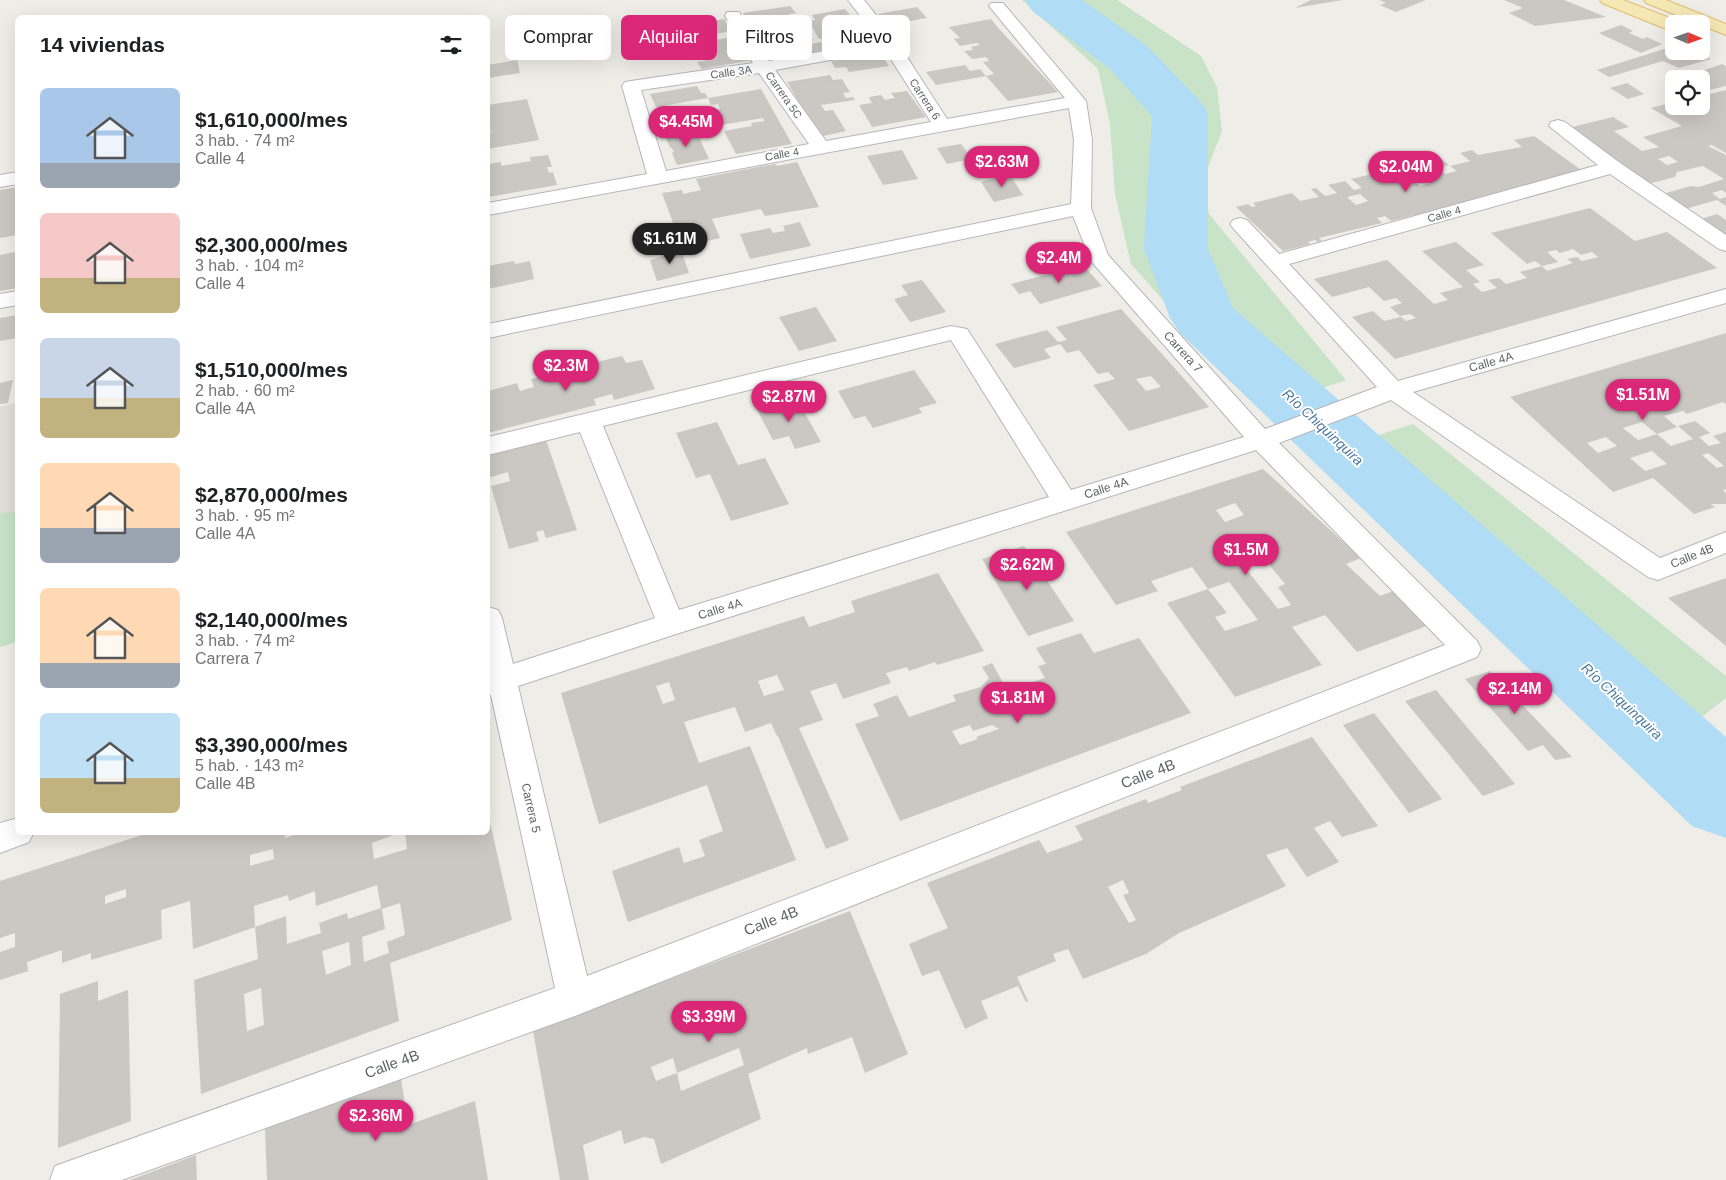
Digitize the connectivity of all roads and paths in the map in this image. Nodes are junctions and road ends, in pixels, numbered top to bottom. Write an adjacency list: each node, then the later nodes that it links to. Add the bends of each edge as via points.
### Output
1 (856, 0): 5 (street, Carrera 6)
2 (1608, 0): 6 (main road)
3 (1652, 0): 7 (main road)
4 (997, 6): 14 (street)
5 (868, 15)
6 (1665, 22)
7 (1726, 30)
8 (1710, 40): 9 (main road)
9 (1726, 46)
10 (822, 56): 13 (street, Calle 3A)
11 (760, 60): 13 (street, Carrera 5C)
12 (900, 60): 15 (street, Carrera 6)
13 (764, 67): 17 (street, Carrera 5C); 19 (street, Calle 3A, via 631,86)
14 (1077, 101): 15 (street, Calle 4); 22 (street, Carrera 7, via 1083,140)
15 (941, 124): 17 (street, Calle 4)
16 (1558, 126): 18 (street)
17 (820, 147): 19 (street, Calle 4)
18 (1613, 167): 25 (street); 26 (street, Calle 4)
19 (658, 177): 23 (street, Calle 4)
20 (15, 178): 21 (street)
21 (0, 181)
22 (1081, 208): 30 (street); 33 (street, Carrera 7, via 1098,257)
23 (490, 209)
24 (1240, 224): 26 (street)
25 (1726, 245)
26 (1276, 261): 31 (street)
27 (1726, 296): 31 (street, Calle 4A)
28 (15, 299): 29 (street)
29 (0, 302)
30 (490, 331)
31 (1393, 390): 33 (street, Calle 4A); 36 (street, Calle 4B, via 1658,570)
32 (589, 422): 34 (street); 35 (street, via 951,333 959,334); 37 (street)
33 (1261, 440): 35 (street, Calle 4A); 39 (street, Carrera 7)
34 (490, 446)
35 (1065, 501): 37 (street, Calle 4A)
36 (1726, 542)
37 (671, 624): 40 (street, Calle 4A)
38 (490, 639): 40 (street, Carrera 5)
39 (1467, 649): 43 (street, Calle 4B)
40 (494, 682): 43 (street, Carrera 5)
41 (15, 833): 42 (street)
42 (0, 838)
43 (575, 998): 44 (street, Calle 4B)
44 (69, 1180)

